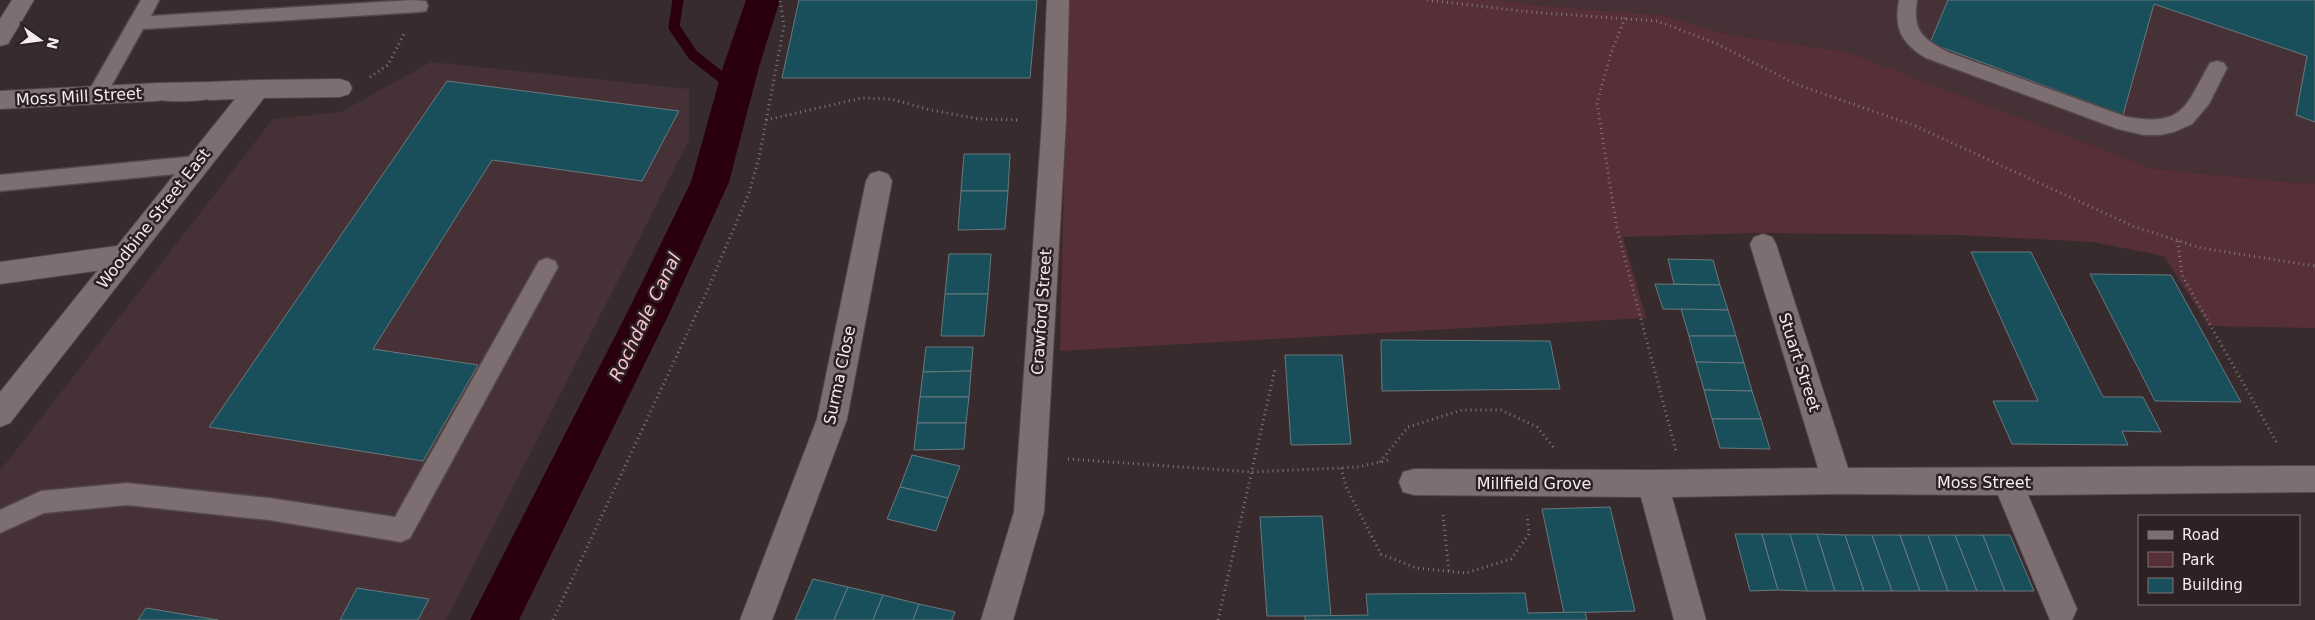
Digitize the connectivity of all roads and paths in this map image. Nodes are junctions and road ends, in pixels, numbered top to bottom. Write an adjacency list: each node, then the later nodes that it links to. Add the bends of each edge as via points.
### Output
1 (23, 0): 10 (street)
2 (150, 0): 9 (lane)
3 (780, 0): 16 (path, via 784,26)
4 (1058, 0): 17 (street, Crawford Street)
5 (1427, 0): 8 (path, via 1530,12)
6 (1908, 0): 11 (lane, via 1906,25 1911,37 1922,47 2125,124 2163,127 2189,116 2202,101)
7 (419, 6): 9 (lane); 12 (path, via 388,65 359,84)
8 (1626, 18): 21 (path, via 1657,21 1715,43 1798,85 1913,125 2135,227); 39 (path, via 1596,103 1617,229)
9 (137, 24): 14 (lane)
10 (0, 38)
11 (2218, 68)
12 (340, 88): 13 (street)
13 (257, 89): 14 (street, Moss Mill Street); 18 (street, Woodbine Street East)
14 (97, 94): 15 (street, Moss Mill Street)
15 (0, 100)
16 (766, 120): 17 (path, via 862,98 891,99 980,119); 44 (path, via 749,193 704,298)
17 (1054, 121): 29 (street, Crawford Street)
18 (196, 164): 20 (lane); 23 (street, Woodbine Street East)
19 (879, 180): 45 (street, Surma Close, via 832,419)
20 (0, 183)
21 (2178, 241): 24 (path, via 2201,248); 33 (path, via 2182,274)
22 (1763, 244): 34 (street, Stuart Street)
23 (124, 256): 26 (street); 28 (street, Woodbine Street East)
24 (2315, 266)
25 (546, 267): 41 (lane, via 401,530 269,508 127,494 41,502)
26 (0, 273)
27 (1275, 369): 32 (path)
28 (0, 414)
29 (1032, 456): 32 (path); 46 (street, Crawford Street, via 1029,512)
30 (1380, 462): 31 (path); 35 (path, via 1390,459); 38 (path, via 1408,427 1462,410 1501,410 1537,426)
31 (1341, 468): 32 (path); 42 (path, via 1346,487 1381,554 1416,568)
32 (1252, 472): 47 (path)
33 (2307, 480): 37 (street, Moss Street)
34 (1838, 481): 37 (street, Moss Street); 39 (street, Moss Street)
35 (1427, 482): 36 (street, Millfield Grove); 42 (path)
36 (1522, 482): 38 (street, Millfield Grove); 42 (path, via 1529,534 1511,559 1466,573)
37 (2007, 482): 43 (street)
38 (1575, 483): 40 (street, Millfield Grove)
39 (1684, 483): 40 (street, Moss Street)
40 (1653, 484): 48 (street)
41 (0, 522)
42 (1449, 571)
43 (2062, 609)
44 (553, 620)
45 (756, 620)
46 (997, 620)
47 (1218, 620)
48 (1690, 620)

